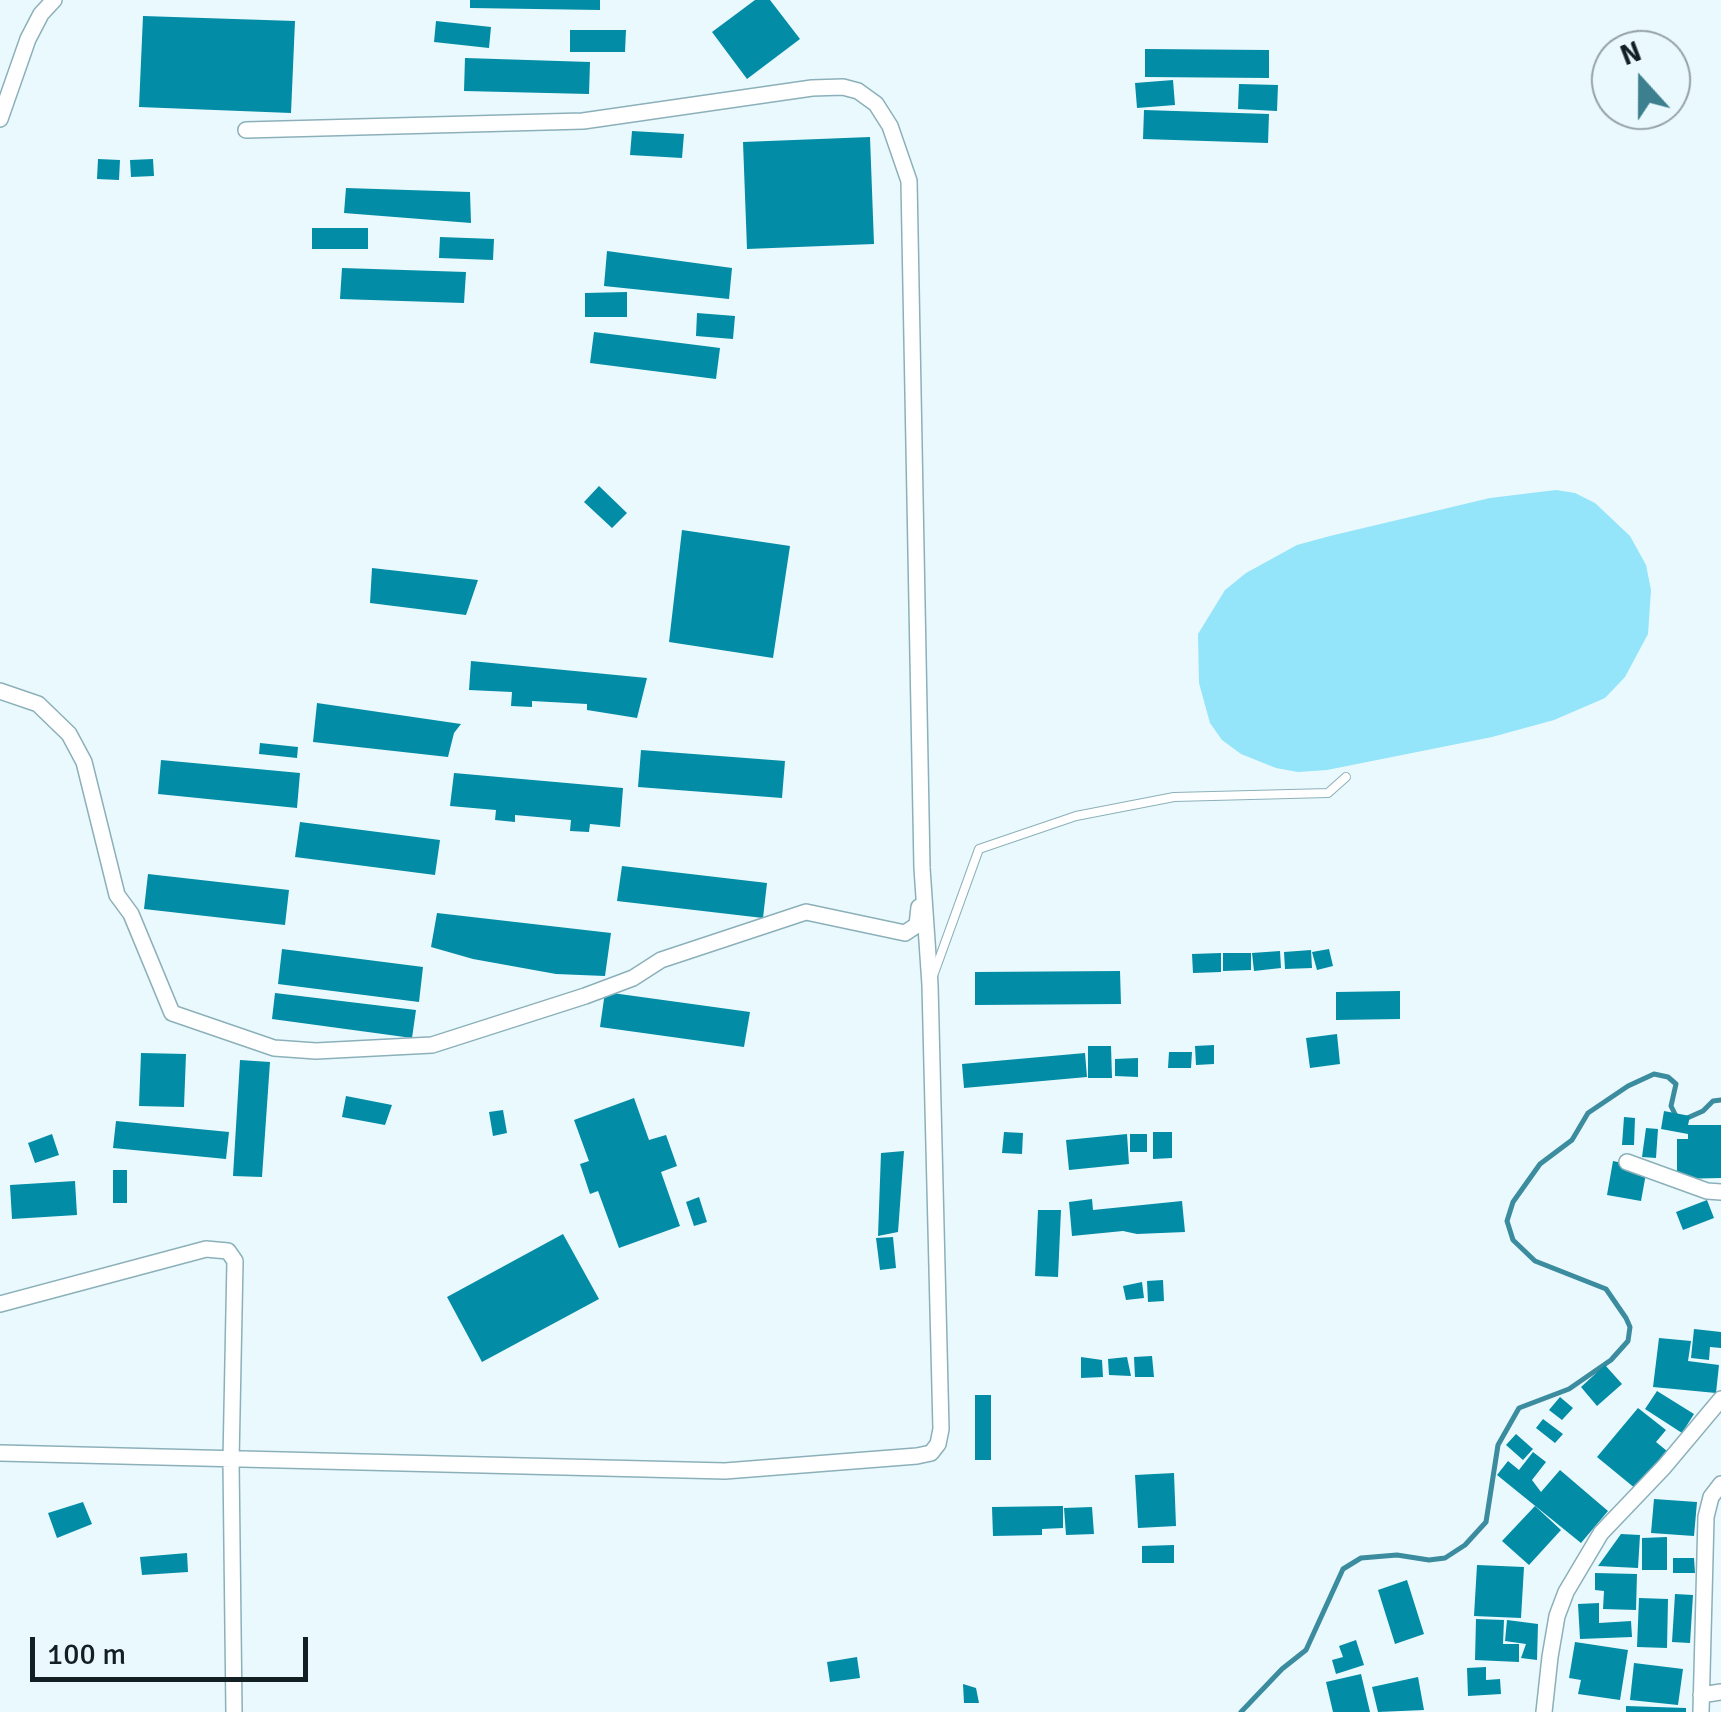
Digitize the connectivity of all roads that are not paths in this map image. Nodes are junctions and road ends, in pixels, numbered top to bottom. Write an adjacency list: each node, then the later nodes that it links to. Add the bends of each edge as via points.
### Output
1 (54, 0): 2 (street, via 28,39)
2 (0, 118)
3 (246, 130): 6 (street, via 583,120 828,87 858,91 876,104 909,181)
4 (0, 691): 6 (street, via 38,704 69,734 84,762 117,895 172,1013 274,1048 432,1045 806,912 905,932 918,925)
5 (1346, 777): 7 (lane, via 1328,793 1174,797 1076,816 978,849)
6 (922, 868): 7 (street)
7 (930, 985): 13 (street, via 941,1429 932,1454 724,1471)
8 (1628, 1162): 9 (street)
9 (1721, 1192)
10 (0, 1304): 13 (street, via 206,1250 228,1251 236,1261)
11 (1721, 1399): 18 (street, via 1601,1533 1566,1592)
12 (0, 1453): 13 (street)
13 (232, 1461): 17 (street)
14 (1721, 1484): 16 (street, via 1706,1517)
15 (1721, 1692): 16 (street)
16 (1701, 1694): 19 (street)
17 (234, 1712)
18 (1544, 1712)
19 (1701, 1712)

